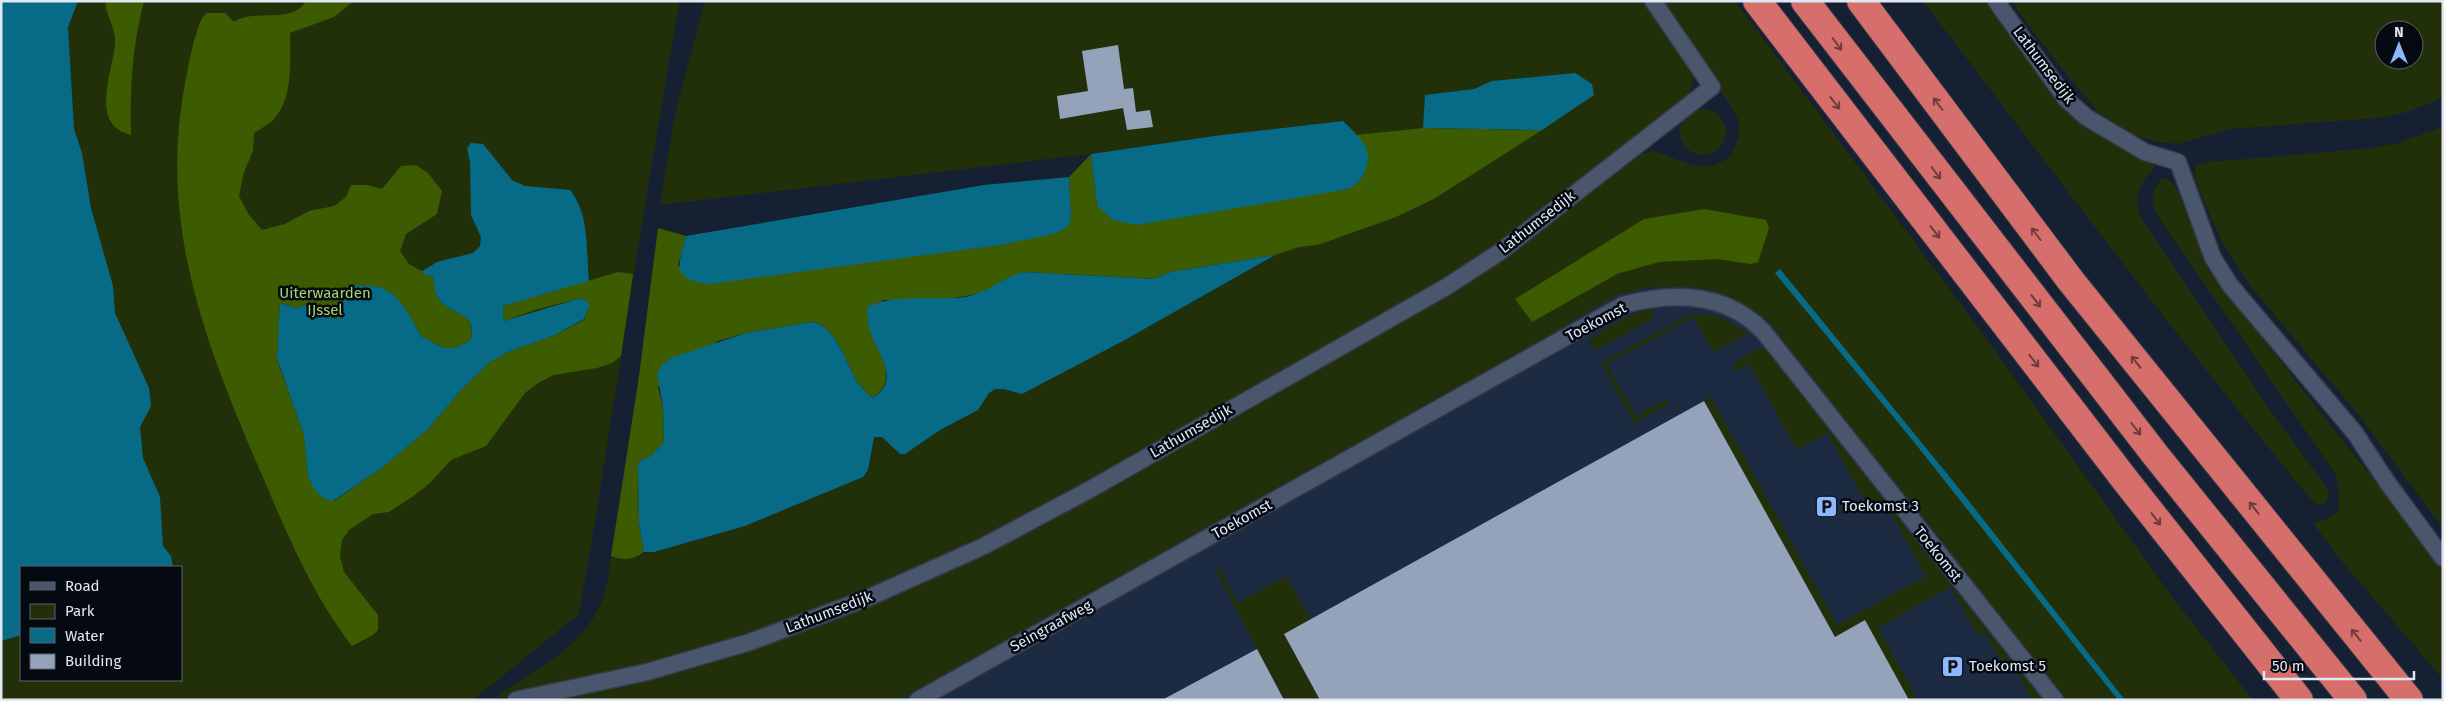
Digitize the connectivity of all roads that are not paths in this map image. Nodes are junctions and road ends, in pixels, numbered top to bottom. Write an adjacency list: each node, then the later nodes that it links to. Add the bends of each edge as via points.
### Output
1 (1653, 1): 8 (street, Lathumsedijk, via 1712,87 1500,252 1446,287 984,546 878,593 750,642 648,672)
2 (1757, 1): 11 (highway, one-way to 11, via 2126,481)
3 (1805, 1): 12 (highway, one-way to 12, via 2157,457)
4 (1861, 1): 13 (highway, one-way to 4, via 2071,281)
5 (1996, 1): 7 (street, Lathumsedijk, via 2066,99 2086,117 2145,152 2178,162 2213,258 2230,286 2354,433)
6 (1184, 552): 9 (street, Seingraafweg); 10 (street, Toekomst, via 1623,305 1667,296 1702,298 1739,314 1763,331)
7 (2443, 558)
8 (516, 700)
9 (918, 700)
10 (2055, 700)
11 (2299, 700)
12 (2353, 700)
13 (2409, 700)

